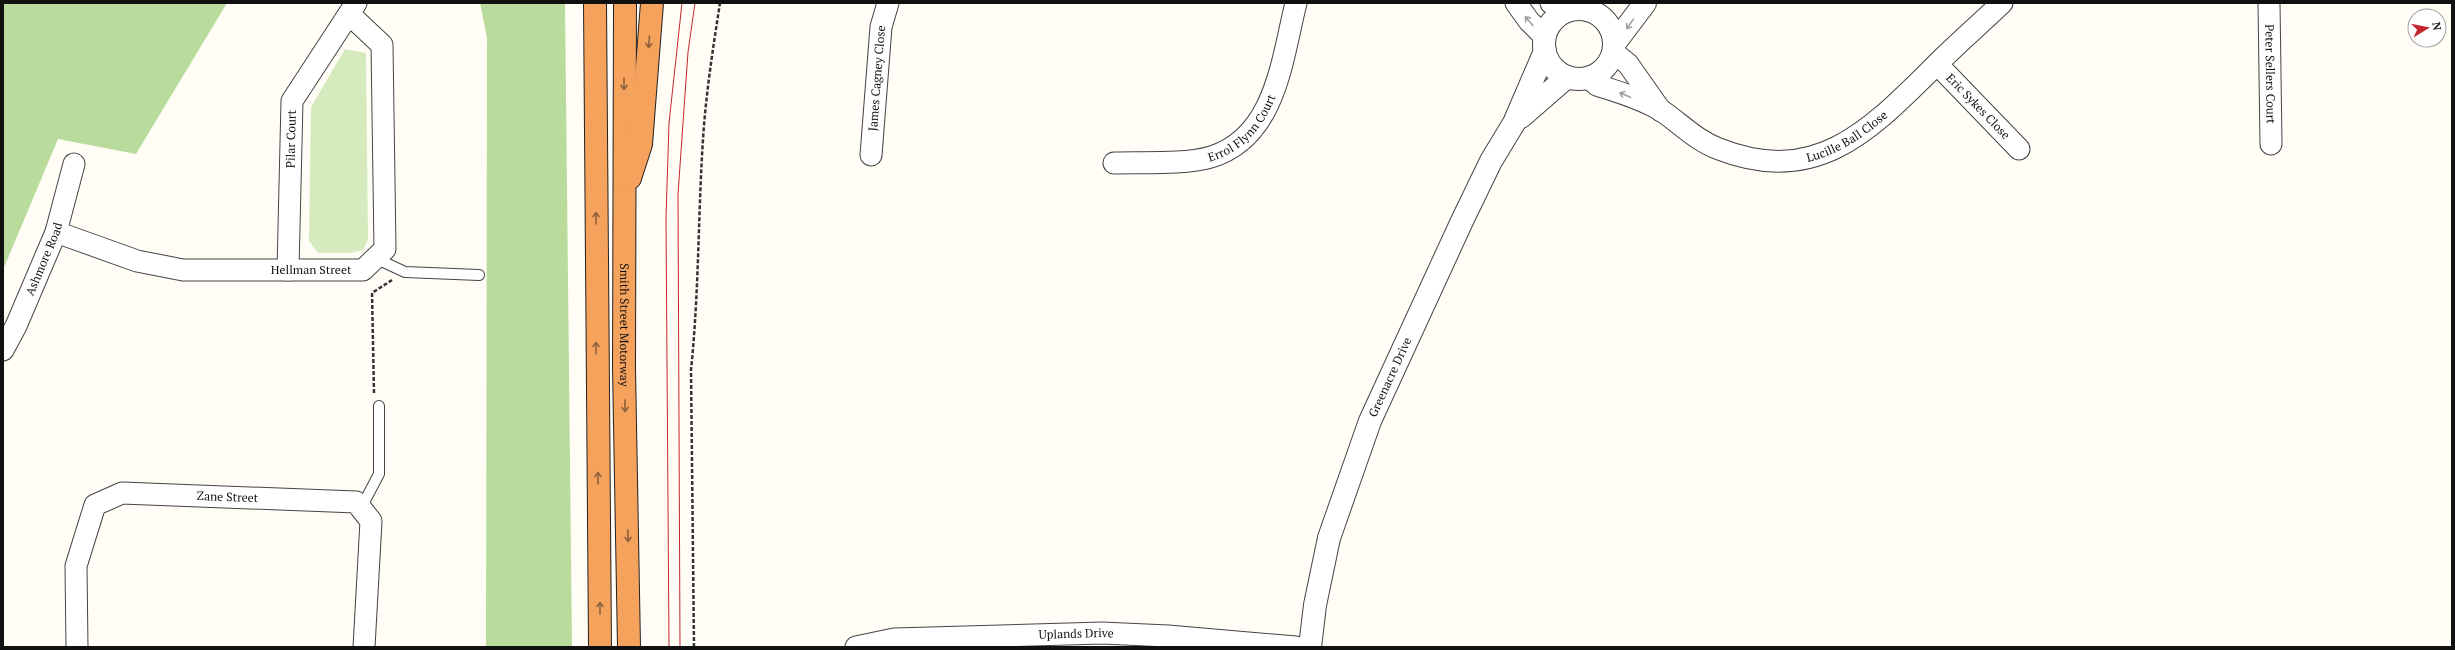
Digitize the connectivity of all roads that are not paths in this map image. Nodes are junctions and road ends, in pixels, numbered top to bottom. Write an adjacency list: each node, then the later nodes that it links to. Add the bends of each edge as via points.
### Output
1 (595, 3): 35 (highway, one-way to 1)
2 (625, 3): 25 (highway, Smith Street Motorway, one-way to 25)
3 (652, 3): 25 (highway, one-way to 25, via 641,144)
4 (888, 3): 22 (street, James Cagney Close, via 881,27)
5 (1296, 3): 23 (street, Errol Flynn Court, via 1273,92 1255,127 1242,140 1228,150 1210,157)
6 (1516, 3): 13 (street, one-way to 6)
7 (1645, 3): 14 (street, one-way to 14)
8 (2002, 3): 15 (street, Lucille Ball Close)
9 (2269, 3): 20 (street, Peter Sellers Court)
10 (1558, 7): 11 (street); 13 (street, via 1556,18 1548,27)
11 (1598, 7): 14 (street, via 1608,24)
12 (352, 8): 27 (street, via 382,45 385,249); 28 (street, Pilar Court, via 292,101)
13 (1545, 44): 16 (street, via 1553,66); 19 (street, Greenacre Drive)
14 (1614, 48): 17 (street, via 1604,68); 18 (street, Lucille Ball Close)
15 (1937, 64): 18 (street, Lucille Ball Close, via 1868,130 1828,152 1810,157 1766,161 1742,157 1718,149 1695,136); 21 (street, Eric Sykes Close)
16 (1567, 77): 17 (street); 19 (street, Greenacre Drive)
17 (1589, 78): 18 (street, Lucille Ball Close, one-way to 17, via 1597,85)
18 (1661, 111)
19 (1514, 123): 39 (street, Greenacre Drive, via 1491,161 1465,214 1370,421 1329,538 1315,605)
20 (2271, 144)
21 (2019, 149)
22 (871, 155)
23 (1114, 163)
24 (74, 164): 26 (street, Ashmore Road)
25 (624, 199): 36 (highway, Smith Street Motorway, one-way to 36)
26 (56, 232): 28 (street, Hellman Street, via 137,261 183,270); 30 (street, Ashmore Road, via 16,326)
27 (377, 259): 28 (street, Hellman Street, via 363,270); 29 (lane, via 405,272)
28 (288, 270)
29 (479, 275)
30 (3, 350)
31 (379, 406): 32 (lane, via 379,474)
32 (362, 508): 33 (street, Zane Street, via 356,502 122,493 95,505 76,566); 34 (street, via 371,520)
33 (77, 647)
34 (364, 647)
35 (600, 647)
36 (629, 647)
37 (856, 647): 38 (street, Uplands Drive, via 894,639 1095,633 1168,636)
38 (1296, 647)
39 (1310, 647)

